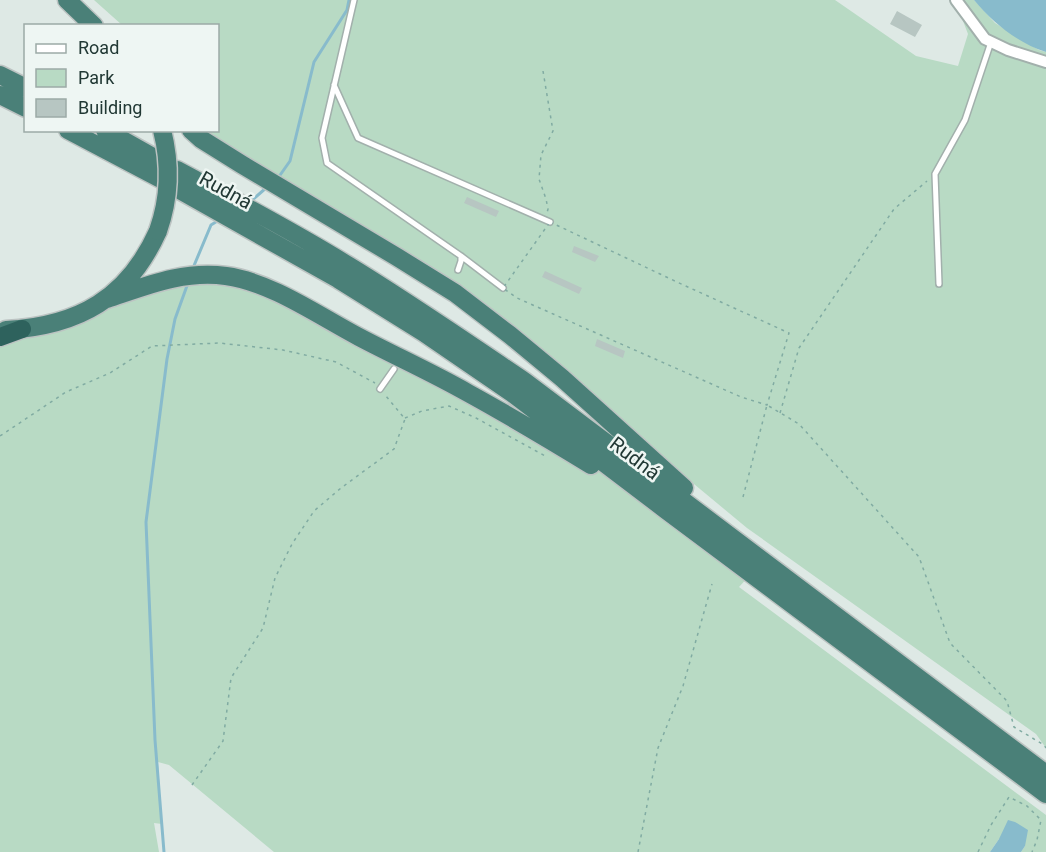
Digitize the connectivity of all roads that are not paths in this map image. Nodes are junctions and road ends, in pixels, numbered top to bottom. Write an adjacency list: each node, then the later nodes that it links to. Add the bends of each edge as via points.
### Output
1 (67, 0): 4 (highway)
2 (354, 0): 8 (lane)
3 (956, 0): 5 (street)
4 (92, 24)
5 (991, 42): 6 (street); 20 (lane, via 965,120 935,174)
6 (1046, 62)
7 (0, 75): 9 (highway)
8 (334, 85): 17 (lane, via 358,138); 18 (lane, via 322,138 327,164)
9 (24, 87)
10 (0, 95): 11 (highway)
11 (24, 107)
12 (73, 132): 16 (highway, Rudná)
13 (108, 132): 16 (highway, Rudná)
14 (162, 132): 22 (highway, bridge, via 169,181 158,231 131,277)
15 (193, 132): 29 (highway, via 455,293 562,378)
16 (169, 174): 28 (highway, Rudná, via 423,332 512,393); 29 (highway, Rudná, via 303,238 434,320 524,381)
17 (547, 221)
18 (461, 256): 19 (lane); 21 (lane)
19 (458, 270)
20 (939, 284)
21 (503, 288)
22 (106, 299): 23 (highway, via 75,316); 28 (highway, via 190,275 228,276 266,287 477,398 592,466 652,509)
23 (22, 329): 24 (highway); 25 (highway)
24 (0, 330)
25 (0, 337)
26 (394, 369): 27 (lane)
27 (380, 390)
28 (666, 510): 31 (highway, Rudná)
29 (774, 569): 30 (highway, Rudná)
30 (1046, 774)
31 (1046, 794)

